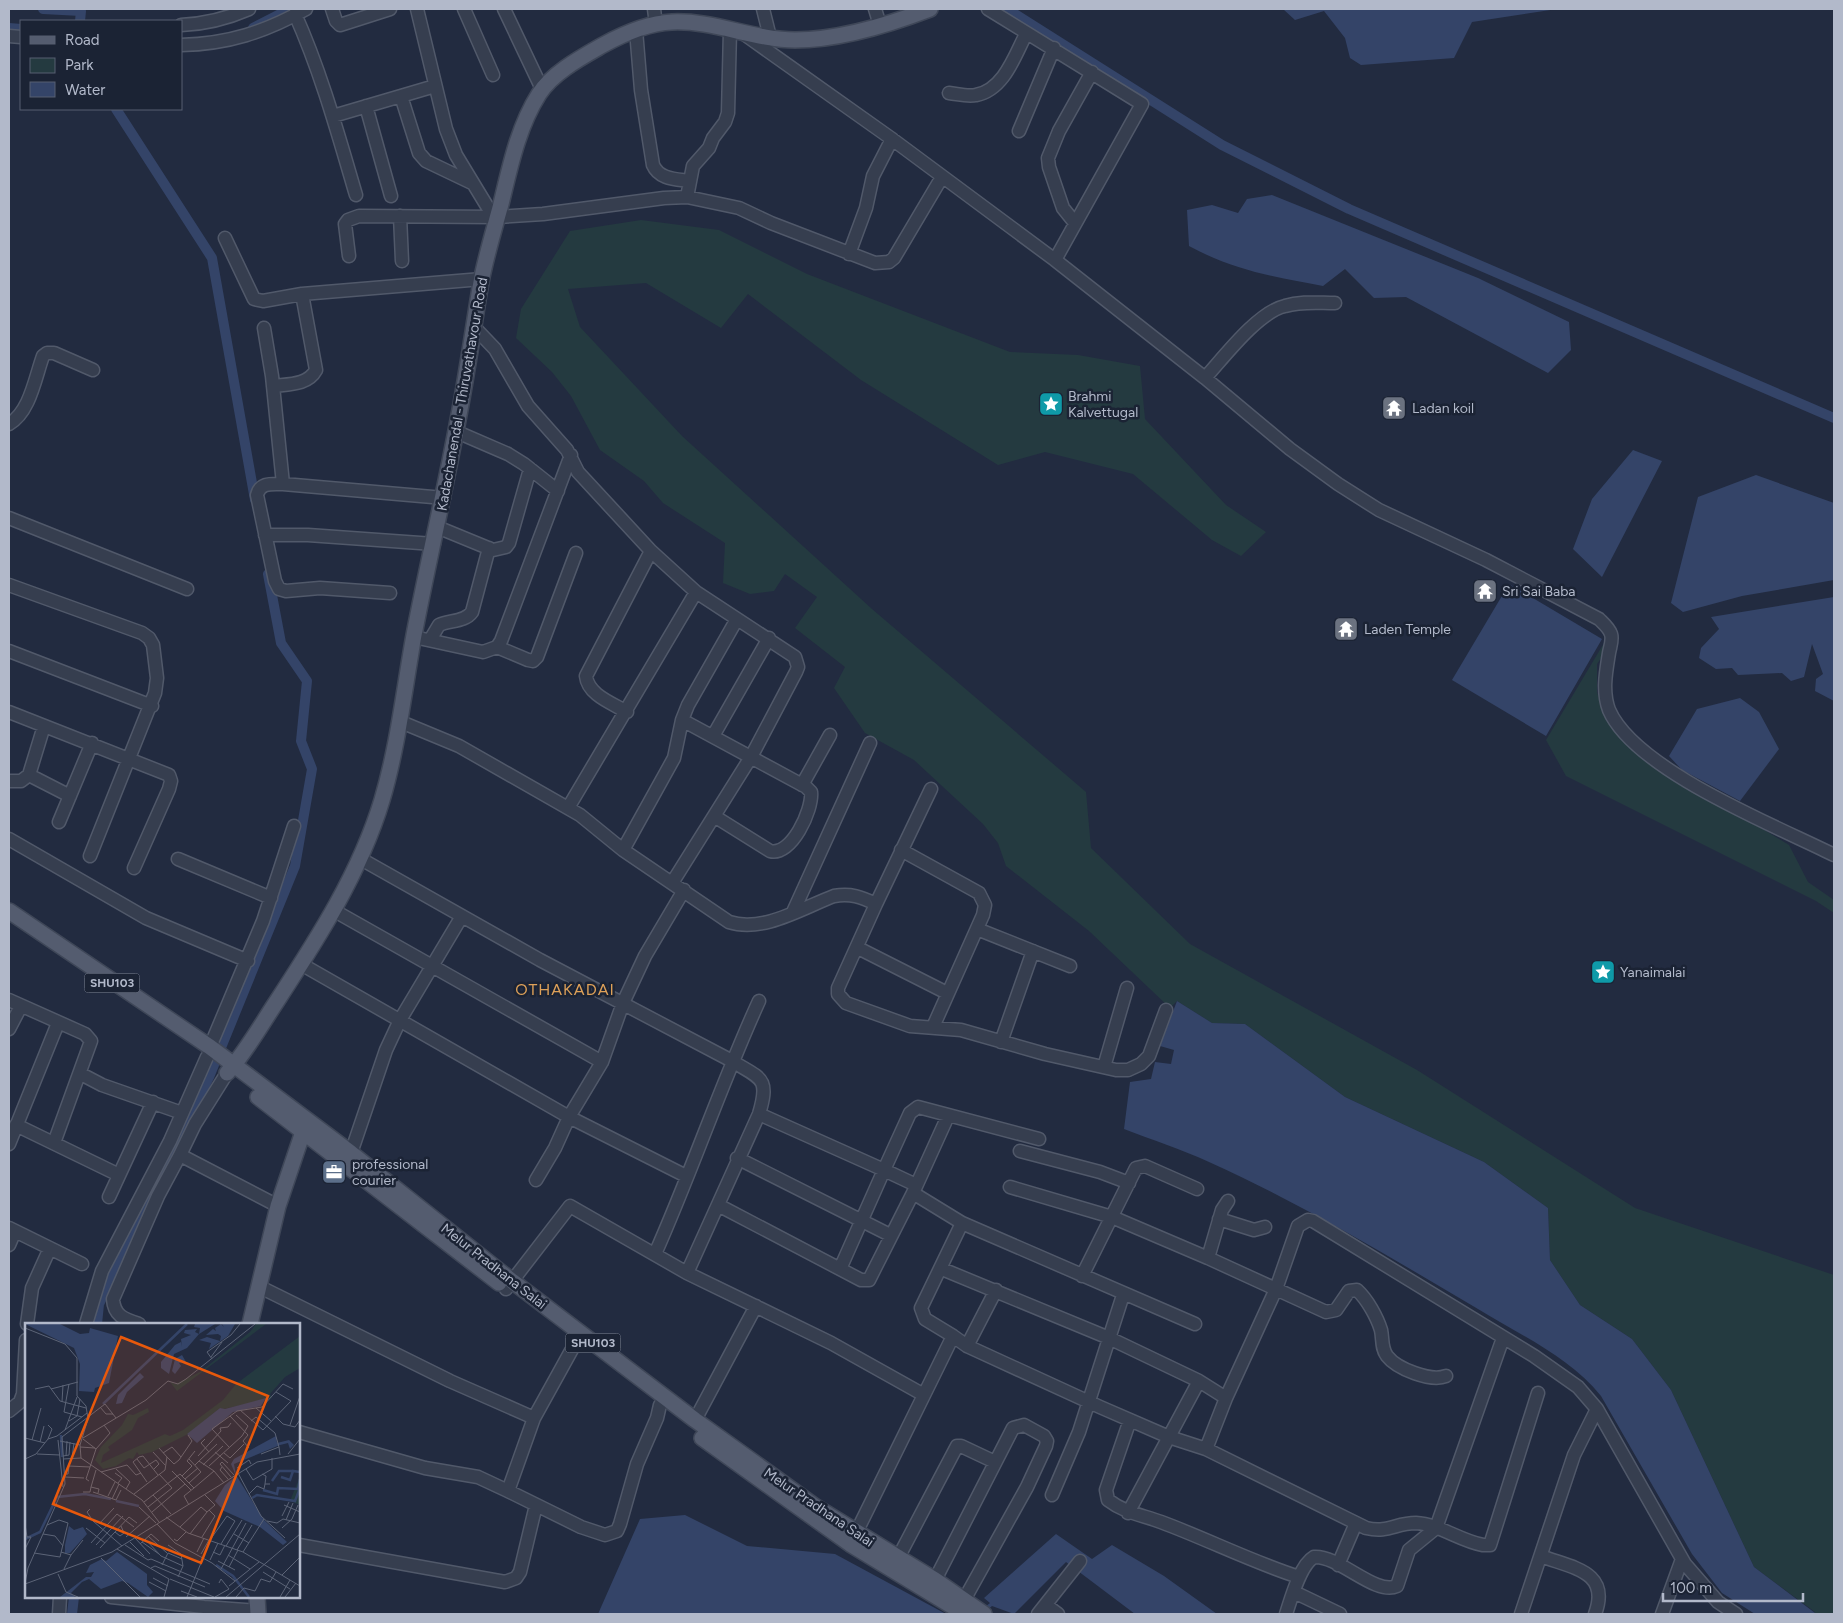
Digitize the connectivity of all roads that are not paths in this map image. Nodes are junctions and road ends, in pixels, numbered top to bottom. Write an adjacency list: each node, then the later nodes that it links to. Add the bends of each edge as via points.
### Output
1 (249, 9): 14 (street, via 226,19)
2 (332, 9): 3 (street, via 340,25)
3 (390, 9)
4 (417, 9): 24 (street)
5 (464, 9): 23 (street)
6 (504, 9): 25 (street)
7 (654, 9): 13 (street)
8 (763, 9): 19 (street)
9 (875, 9): 15 (street)
10 (930, 9): 15 (main road, Kadachanendal - Thiruvathavour Road)
11 (988, 9): 18 (street)
12 (301, 11): 20 (street, via 264,30 229,41); 29 (street)
13 (656, 24): 16 (main road, Kadachanendal - Thiruvathavour Road); 17 (main road, Kadachanendal - Thiruvathavour Road, via 682,23)
14 (182, 25)
15 (880, 25): 19 (main road, Kadachanendal - Thiruvathavour Road, via 800,40)
16 (636, 30): 25 (main road, Kadachanendal - Thiruvathavour Road, via 603,45); 33 (street, via 641,90 653,165 656,172 664,177)
17 (736, 31): 19 (main road, Kadachanendal - Thiruvathavour Road); 31 (street); 33 (street, via 728,113 709,148 693,166)
18 (1026, 34): 21 (street); 26 (street, via 995,86 975,95)
19 (770, 37)
20 (182, 44)
21 (1054, 48): 22 (street); 30 (street)
22 (1092, 72): 40 (street, via 1059,131 1048,158 1063,208); 40 (street, via 1142,104)
23 (493, 75)
24 (435, 86): 27 (street); 34 (street, via 446,129)
25 (542, 89): 39 (main road, Kadachanendal - Thiruvathavour Road, via 520,134)
26 (949, 93)
27 (401, 96): 28 (street); 34 (street, via 419,153 426,161)
28 (366, 106): 29 (street); 36 (street)
29 (332, 116): 35 (street)
30 (1019, 132)
31 (892, 139): 32 (street); 42 (street, via 873,176 866,208)
32 (942, 177): 42 (street, via 894,258 889,262 875,263); 44 (street)
33 (689, 181): 37 (street)
34 (472, 183): 39 (street)
35 (356, 195)
36 (391, 196)
37 (687, 197): 39 (street, via 543,214); 42 (street, via 739,208)
38 (400, 216): 39 (street); 43 (street, via 359,216 348,220 345,224); 45 (street)
39 (495, 216): 46 (main road, Kadachanendal - Thiruvathavour Road)
40 (1075, 223): 44 (street)
41 (225, 238): 47 (street, via 254,299 263,301)
42 (849, 254)
43 (349, 256)
44 (1055, 260): 52 (street)
45 (402, 261)
46 (482, 279): 47 (street); 49 (main road, Kadachanendal - Thiruvathavour Road)
47 (302, 294): 53 (street, via 316,370 314,376 301,382)
48 (1335, 303): 52 (street, via 1302,303 1272,311 1241,337)
49 (474, 327): 55 (main road, Kadachanendal - Thiruvathavour Road); 56 (street, via 495,349 528,406)
50 (264, 328): 53 (street)
51 (93, 370): 54 (street, via 47,353 43,356 24,408)
52 (1205, 378): 102 (street, via 1290,449 1379,510 1600,619 1612,640 1605,695 1616,723 1686,782)
53 (273, 386): 58 (street)
54 (9, 424)
55 (457, 432): 57 (street, via 508,454); 60 (main road, Kadachanendal - Thiruvathavour Road)
56 (571, 455): 59 (street); 66 (street, via 578,472)
57 (530, 468): 59 (street); 65 (street, via 509,543 499,550)
58 (283, 484): 60 (street); 63 (street, via 264,485 257,491)
59 (558, 491): 76 (street)
60 (444, 498): 62 (main road, Kadachanendal - Thiruvathavour Road)
61 (9, 518): 69 (street)
62 (438, 527): 64 (main road, Kadachanendal - Thiruvathavour Road); 65 (street)
63 (265, 535): 64 (street); 71 (street, via 279,589 286,592 349,588)
64 (434, 544): 73 (main road, Kadachanendal - Thiruvathavour Road)
65 (489, 548): 75 (street, via 469,617 439,625)
66 (651, 551): 70 (street); 80 (street, via 586,676 593,692)
67 (576, 553): 76 (street, via 537,657 533,661 528,660)
68 (9, 585): 78 (street, via 149,638 157,678)
69 (187, 589)
70 (696, 592): 72 (street); 80 (street)
71 (390, 593)
72 (737, 619): 74 (street); 81 (street)
73 (414, 636): 75 (street); 82 (main road, Kadachanendal - Thiruvathavour Road)
74 (769, 638): 85 (street); 88 (street, via 795,657 798,667)
75 (430, 640): 76 (street, via 483,652)
76 (497, 647)
77 (9, 650): 78 (street)
78 (152, 706): 89 (street)
79 (9, 712): 83 (street)
80 (627, 712): 95 (street)
81 (682, 720): 85 (street); 100 (street, via 674,758)
82 (400, 722): 95 (street, via 459,746); 105 (main road, Kadachanendal - Thiruvathavour Road, via 382,799)
83 (44, 726): 86 (street); 90 (street)
84 (830, 734): 92 (street)
85 (713, 736): 88 (street)
86 (92, 743): 89 (street); 94 (street)
87 (870, 743): 113 (street)
88 (751, 757): 92 (street); 96 (street)
89 (130, 759): 103 (street); 106 (street, via 165,772 170,781)
90 (28, 775): 91 (street, via 21,781); 94 (street)
91 (9, 781)
92 (802, 785): 96 (street, via 811,792 811,806 793,839 779,852 770,851)
93 (931, 790): 101 (street)
94 (70, 796): 97 (street)
95 (568, 808): 100 (street)
96 (714, 816): 107 (street)
97 (59, 822)
98 (294, 826): 109 (street)
99 (9, 839): 119 (street, via 146,918)
100 (623, 850): 107 (street)
101 (901, 850): 110 (street); 116 (street, via 979,893 985,905)
102 (1834, 855)
103 (90, 856)
104 (178, 859): 109 (street)
105 (361, 859): 111 (main road, Kadachanendal - Thiruvathavour Road); 114 (street)
106 (134, 868)
107 (672, 883): 108 (street)
108 (684, 890): 113 (street, via 729,922 742,926 769,922); 127 (street, via 645,956)
109 (271, 898): 119 (street)
110 (876, 904): 113 (street, via 845,894); 117 (street)
111 (333, 910): 120 (main road, Kadachanendal - Thiruvathavour Road); 122 (street)
112 (9, 911): 135 (main road, Melur Pradhana Salai / SHU103)
113 (793, 912)
114 (462, 916): 122 (street); 127 (street)
115 (9, 923): 135 (main road, Melur Pradhana Salai / SHU103)
116 (977, 929): 118 (street); 124 (street)
117 (858, 948): 124 (street); 132 (street, via 838,988 840,1000 898,1023)
118 (1033, 951): 121 (street); 134 (street)
119 (248, 961): 135 (street)
120 (301, 964): 130 (street); 135 (main road, Kadachanendal - Thiruvathavour Road)
121 (1070, 966)
122 (432, 967): 130 (street); 137 (street)
123 (1127, 988): 138 (street)
124 (947, 993): 132 (street)
125 (9, 1000): 128 (street)
126 (759, 1001): 136 (street)
127 (623, 1003): 136 (street); 137 (street)
128 (21, 1006): 131 (street); 133 (street)
129 (1166, 1010): 138 (street, via 1149,1056 1141,1064 1128,1070)
130 (400, 1020): 144 (street); 151 (street, via 386,1050)
131 (58, 1023): 139 (street, via 85,1034 91,1041); 145 (street)
132 (933, 1027): 134 (street, via 961,1030)
133 (9, 1029)
134 (1001, 1042): 138 (street)
135 (218, 1060): 141 (street); 146 (main road, Melur Pradhana Salai / SHU103); 152 (street, via 196,1124)
136 (732, 1060): 142 (street, via 763,1083 764,1096); 156 (street)
137 (602, 1062): 144 (street)
138 (1104, 1067)
139 (81, 1074): 140 (street, via 102,1085); 148 (street)
140 (153, 1102): 141 (street); 155 (street)
141 (182, 1113): 189 (street, via 102,1272)
142 (759, 1114): 153 (street); 154 (street)
143 (948, 1116): 147 (street); 154 (street, via 922,1107 914,1108); 160 (street)
144 (569, 1117): 156 (street); 157 (street)
145 (16, 1125): 148 (street); 149 (street)
146 (306, 1125): 151 (main road, Melur Pradhana Salai / SHU103); 165 (main road); 182 (main road, Melur Pradhana Salai / SHU103)
147 (1039, 1139)
148 (54, 1143): 155 (street)
149 (9, 1144)
150 (1020, 1151): 158 (street, via 1100,1172)
151 (351, 1153): 182 (main road, Melur Pradhana Salai / SHU103)
152 (180, 1155): 165 (street); 190 (street, via 158,1196 113,1299 113,1308 119,1317)
153 (737, 1158): 164 (street); 168 (street)
154 (884, 1170): 160 (street); 168 (street)
155 (119, 1175): 162 (street)
156 (686, 1176): 175 (street, via 680,1198)
157 (536, 1180)
158 (1128, 1183): 161 (street, via 1136,1168 1145,1166); 166 (street)
159 (1010, 1188): 166 (street)
160 (915, 1189): 169 (street); 172 (street)
161 (1197, 1189)
162 (109, 1198)
163 (1228, 1201): 167 (street)
164 (718, 1205): 179 (street); 180 (street)
165 (278, 1206): 183 (main road)
166 (1112, 1217): 176 (street); 181 (street)
167 (1220, 1219): 170 (street, via 1254,1230); 176 (street)
168 (861, 1221): 172 (street); 179 (street)
169 (962, 1223): 178 (street); 181 (street)
170 (1265, 1228)
171 (12, 1229): 173 (street); 174 (street)
172 (890, 1235): 179 (street, via 869,1280 861,1280)
173 (9, 1246)
174 (50, 1248): 177 (street); 188 (street, via 32,1288)
175 (655, 1254): 180 (street); 182 (street, via 570,1206)
176 (1208, 1258): 184 (street)
177 (82, 1264)
178 (942, 1268): 185 (street); 193 (street, via 922,1314 929,1323)
179 (840, 1269)
180 (687, 1273): 187 (street)
181 (1082, 1276): 186 (street)
182 (509, 1285): 196 (main road, Melur Pradhana Salai / SHU103); 209 (main road, Melur Pradhana Salai / SHU103)
183 (260, 1286): 191 (main road); 208 (street, via 450,1381)
184 (1276, 1289): 195 (street, via 1298,1226 1308,1220 1314,1221); 199 (street, via 1326,1312 1336,1310 1349,1291 1357,1290 1377,1322 1383,1347 1391,1360 1432,1379); 203 (street)
185 (996, 1290): 194 (street); 197 (street)
186 (1123, 1295): 192 (street); 194 (street)
187 (756, 1306): 202 (street); 209 (street)
188 (27, 1323)
189 (86, 1323)
190 (136, 1323)
191 (250, 1323)
192 (1195, 1324)
193 (953, 1336): 197 (street); 202 (street)
194 (1109, 1338): 200 (street); 204 (street)
195 (1503, 1338): 206 (street, via 1578,1387); 220 (street)
196 (576, 1342): 205 (main road, Melur Pradhana Salai / SHU103); 208 (street)
197 (967, 1346): 204 (street)
198 (25, 1354): 207 (street, via 20,1402)
199 (1446, 1376)
200 (1199, 1381): 203 (street); 212 (street)
201 (1538, 1393): 220 (street, via 1490,1545 1477,1544)
202 (924, 1395): 221 (street)
203 (1226, 1398): 213 (street)
204 (1089, 1402): 210 (street); 216 (street)
205 (660, 1406): 217 (street, via 637,1464 617,1531 605,1535); 221 (main road, Melur Pradhana Salai / SHU103, via 762,1482)
206 (1597, 1409): 223 (street, via 1574,1456); 225 (street)
207 (9, 1411)
208 (534, 1418): 215 (street)
209 (695, 1420): 221 (main road, Melur Pradhana Salai / SHU103)
210 (1130, 1420): 212 (street); 218 (street, via 1106,1490 1108,1500)
211 (300, 1432): 215 (street, via 425,1468 478,1477)
212 (1169, 1437): 213 (street); 218 (street)
213 (1206, 1449): 219 (street)
214 (995, 1462): 224 (street, via 957,1446); 229 (street); 235 (street, via 1013,1428 1019,1425 1044,1436 1047,1441)
215 (508, 1491): 217 (street)
216 (1052, 1495)
217 (536, 1505): 222 (street, via 520,1572 516,1578 505,1582)
218 (1128, 1513): 228 (street, via 1159,1521)
219 (1356, 1523): 220 (street, via 1377,1531 1417,1523); 227 (street)
220 (1436, 1528): 227 (street, via 1409,1550 1400,1582 1391,1589)
221 (853, 1539): 224 (main road, Melur Pradhana Salai / SHU103); 235 (main road, Melur Pradhana Salai / SHU103)
222 (300, 1545)
223 (1541, 1556): 240 (street); 241 (street, via 1590,1575 1600,1593)
224 (898, 1558): 229 (main road, Melur Pradhana Salai / SHU103)
225 (1682, 1559): 242 (street); 243 (street, via 1718,1602)
226 (1080, 1561): 234 (street)
227 (1338, 1565): 228 (street, via 1314,1556)
228 (1299, 1577): 230 (street)
229 (935, 1580): 235 (main road, Melur Pradhana Salai / SHU103)
230 (1294, 1592): 236 (street); 239 (street)
231 (60, 1598): 237 (street)
232 (119, 1598): 233 (street, via 204,1608)
233 (258, 1607)
234 (1042, 1610): 238 (street)
235 (975, 1611)
236 (1334, 1613)
237 (59, 1614)
238 (1058, 1614)
239 (1286, 1614)
240 (1521, 1614)
241 (1595, 1614)
242 (1662, 1614)
243 (1736, 1614)

